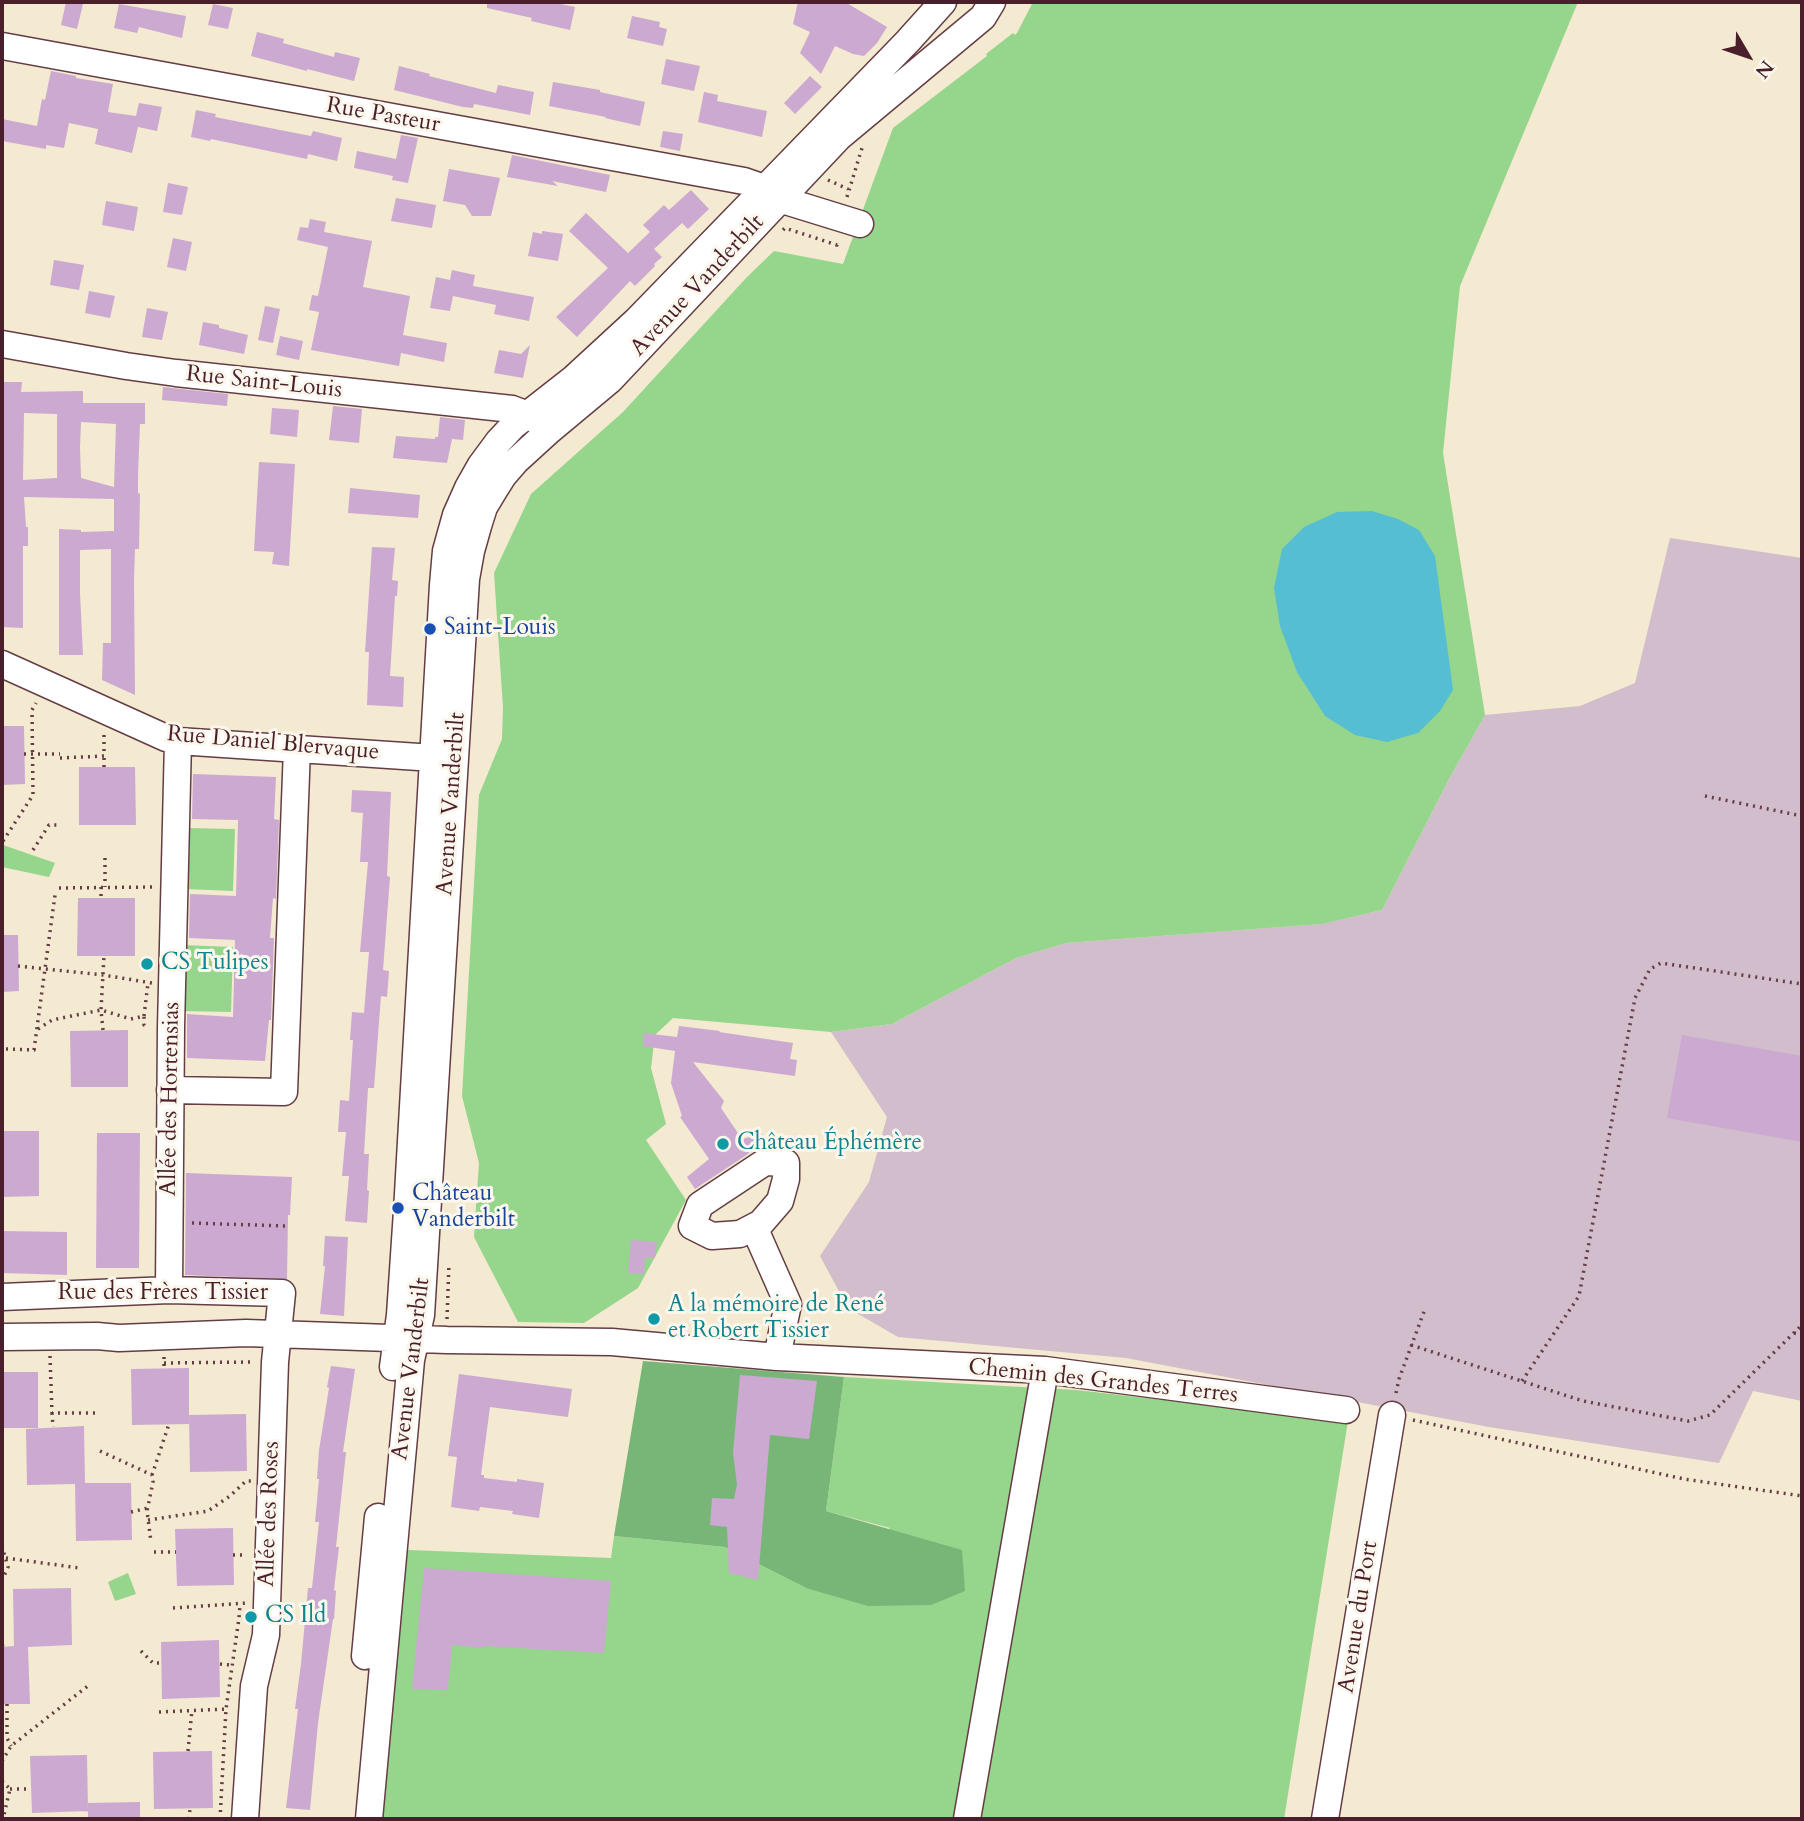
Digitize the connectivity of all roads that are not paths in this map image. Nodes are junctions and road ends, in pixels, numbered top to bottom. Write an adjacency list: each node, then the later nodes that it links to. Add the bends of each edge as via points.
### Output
1 (943, 2): 4 (street, Avenue Vanderbilt)
2 (992, 2): 4 (street, Avenue Vanderbilt, via 982,18)
3 (2, 46): 4 (street, Rue Pasteur, via 731,178)
4 (771, 193): 5 (street, Rue Pasteur); 7 (street, Avenue Vanderbilt, via 573,379); 8 (street, Avenue Vanderbilt, via 610,380)
5 (850, 230)
6 (2, 344): 7 (street, Rue Saint-Louis, via 176,373)
7 (528, 415): 8 (street); 12 (street, Avenue Vanderbilt, via 481,465 450,534 443,585)
8 (550, 430): 12 (street, Avenue Vanderbilt, via 503,476 484,507 466,579)
9 (2, 664): 10 (street, Rue Daniel Blervaque)
10 (178, 741): 11 (street, Rue Daniel Blervaque); 13 (street, Allée des Hortensias, via 174,887 160,984 171,1027)
11 (298, 748): 12 (street, Rue Daniel Blervaque); 13 (street, via 284,1091)
12 (444, 759): 19 (street, Avenue Vanderbilt, via 400,1315)
13 (170, 1090): 15 (street, Allée des Hortensias)
14 (754, 1227): 20 (street, via 788,1304)
15 (169, 1290): 16 (street, Rue des Frères Tissier); 17 (street, Rue des Frères Tissier, via 282,1293)
16 (2, 1297)
17 (279, 1326): 18 (street, Rue des Frères Tissier, via 246,1333); 19 (street, Rue des Frères Tissier); 24 (street, Allée des Roses, via 265,1635 254,1686)
18 (2, 1337)
19 (405, 1339): 20 (street, Chemin des Grandes Terres, via 611,1342); 25 (street, Avenue Vanderbilt, via 373,1571); 26 (street, Avenue Vanderbilt, via 402,1447)
20 (777, 1357): 21 (street, Chemin des Grandes Terres)
21 (1045, 1370): 22 (street, Chemin des Grandes Terres); 27 (street)
22 (1346, 1410)
23 (1392, 1415): 28 (street, Avenue du Port)
24 (245, 1819)
25 (353, 1819)
26 (369, 1819)
27 (967, 1819)
28 (1325, 1819)

